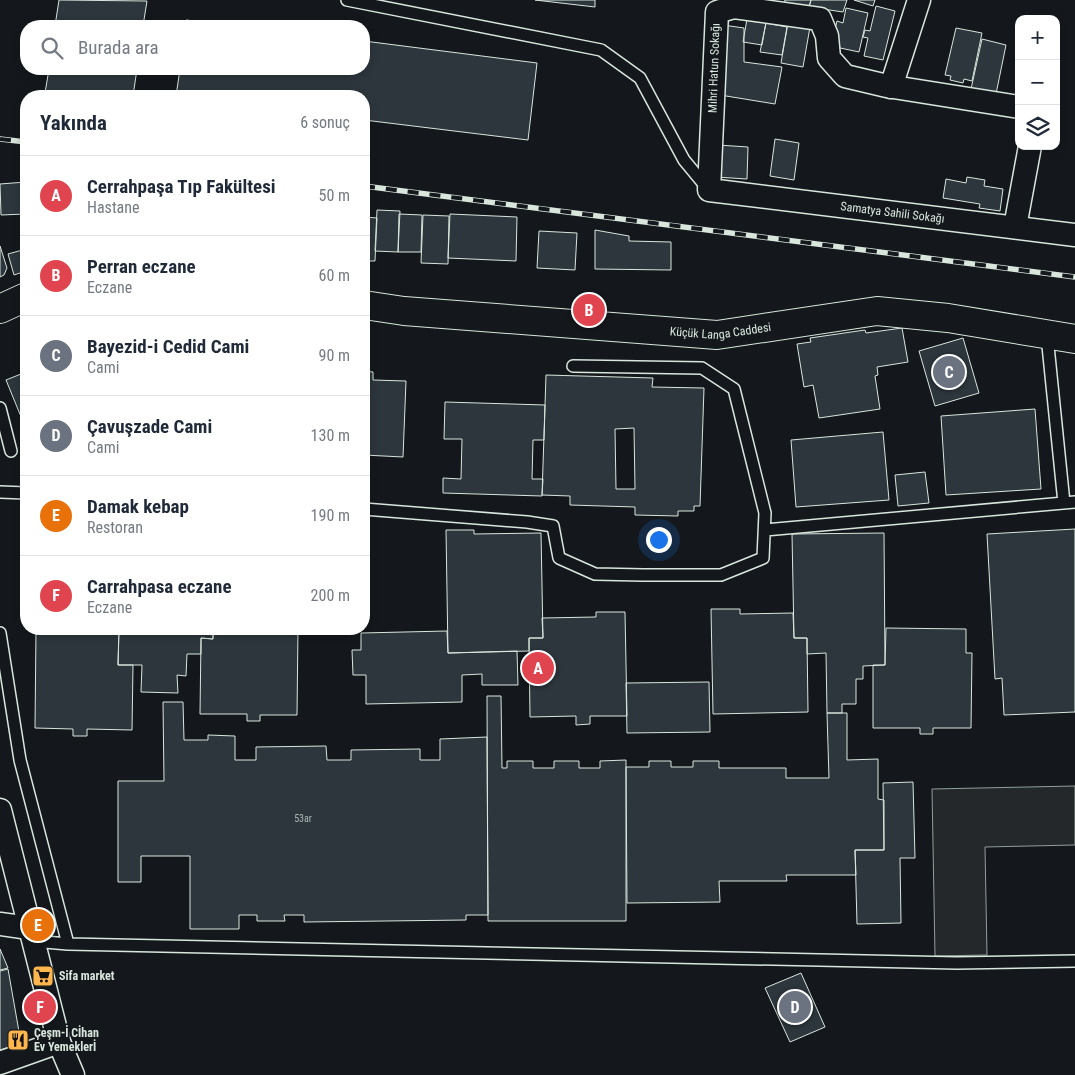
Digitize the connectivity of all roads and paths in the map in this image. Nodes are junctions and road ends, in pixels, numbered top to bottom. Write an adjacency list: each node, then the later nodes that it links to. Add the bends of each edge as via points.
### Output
1 (346, 0): 6 (lane, via 601,50 640,78 684,160)
2 (919, 0): 3 (street)
3 (891, 87): 4 (street, Mihri Hatun Sokağı); 6 (street, Mihri Hatun Sokağı, via 845,76 829,58 827,36 820,19 734,7 717,12)
4 (1015, 106)
5 (1029, 150): 7 (street)
6 (709, 190): 7 (street, Samatya Sahili Sokağı)
7 (1015, 227): 8 (street, Samatya Sahili Sokağı)
8 (1075, 234)
9 (20, 300): 11 (street)
10 (370, 306): 12 (street, Küçük Langa Caddesi, via 717,335 877,311 948,318)
11 (0, 309)
12 (1047, 336): 13 (street, Küçük Langa Caddesi); 19 (lane)
13 (1075, 339)
14 (573, 366): 21 (lane, via 702,368 734,389 765,514)
15 (0, 408): 16 (lane)
16 (11, 451)
17 (0, 492): 18 (lane)
18 (20, 493)
19 (1070, 503): 21 (lane)
20 (370, 509): 21 (lane, via 553,526 559,558 595,574 721,575 763,558)
21 (766, 530)
22 (0, 633): 26 (lane, via 20,760)
23 (0, 810): 25 (street)
24 (0, 924): 25 (street)
25 (31, 934): 26 (lane); 28 (street)
26 (68, 944): 27 (lane, via 947,963)
27 (1075, 961)
28 (59, 1042): 29 (street); 30 (street)
29 (0, 1063)
30 (73, 1075)

